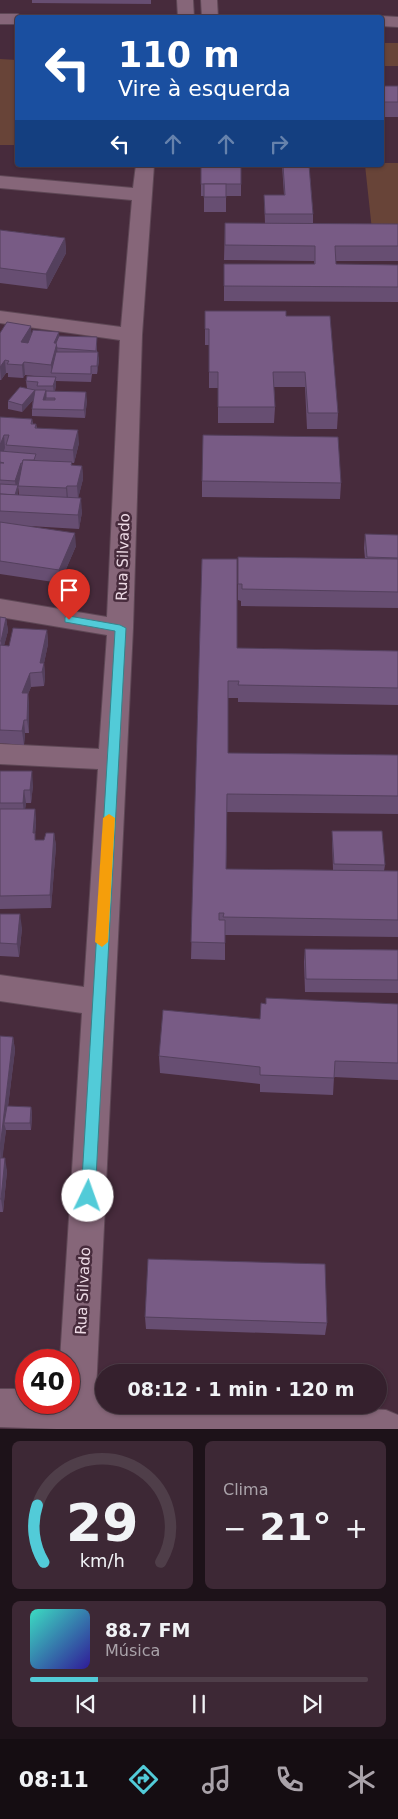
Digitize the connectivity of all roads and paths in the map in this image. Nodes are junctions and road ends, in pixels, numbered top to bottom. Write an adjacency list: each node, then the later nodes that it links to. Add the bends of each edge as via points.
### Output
1 (185, 0): 3 (street)
2 (209, 0): 4 (street)
3 (186, 15)
4 (210, 15)
5 (0, 19): 6 (street)
6 (15, 19)
7 (384, 21): 8 (street)
8 (398, 22)
9 (146, 167): 11 (street, Rua Silvado)
10 (0, 182): 11 (street)
11 (143, 195): 13 (street, Rua Silvado)
12 (0, 317): 13 (street)
13 (131, 334): 15 (street, Rua Silvado)
14 (0, 608): 15 (street)
15 (120, 628): 17 (street, Rua Silvado)
16 (0, 754): 17 (street)
17 (112, 760): 19 (street, Rua Silvado)
18 (0, 988): 19 (street)
19 (98, 1002): 21 (street, Rua Silvado)
20 (0, 1408): 21 (street)
21 (76, 1419): 22 (street)
22 (386, 1429)

